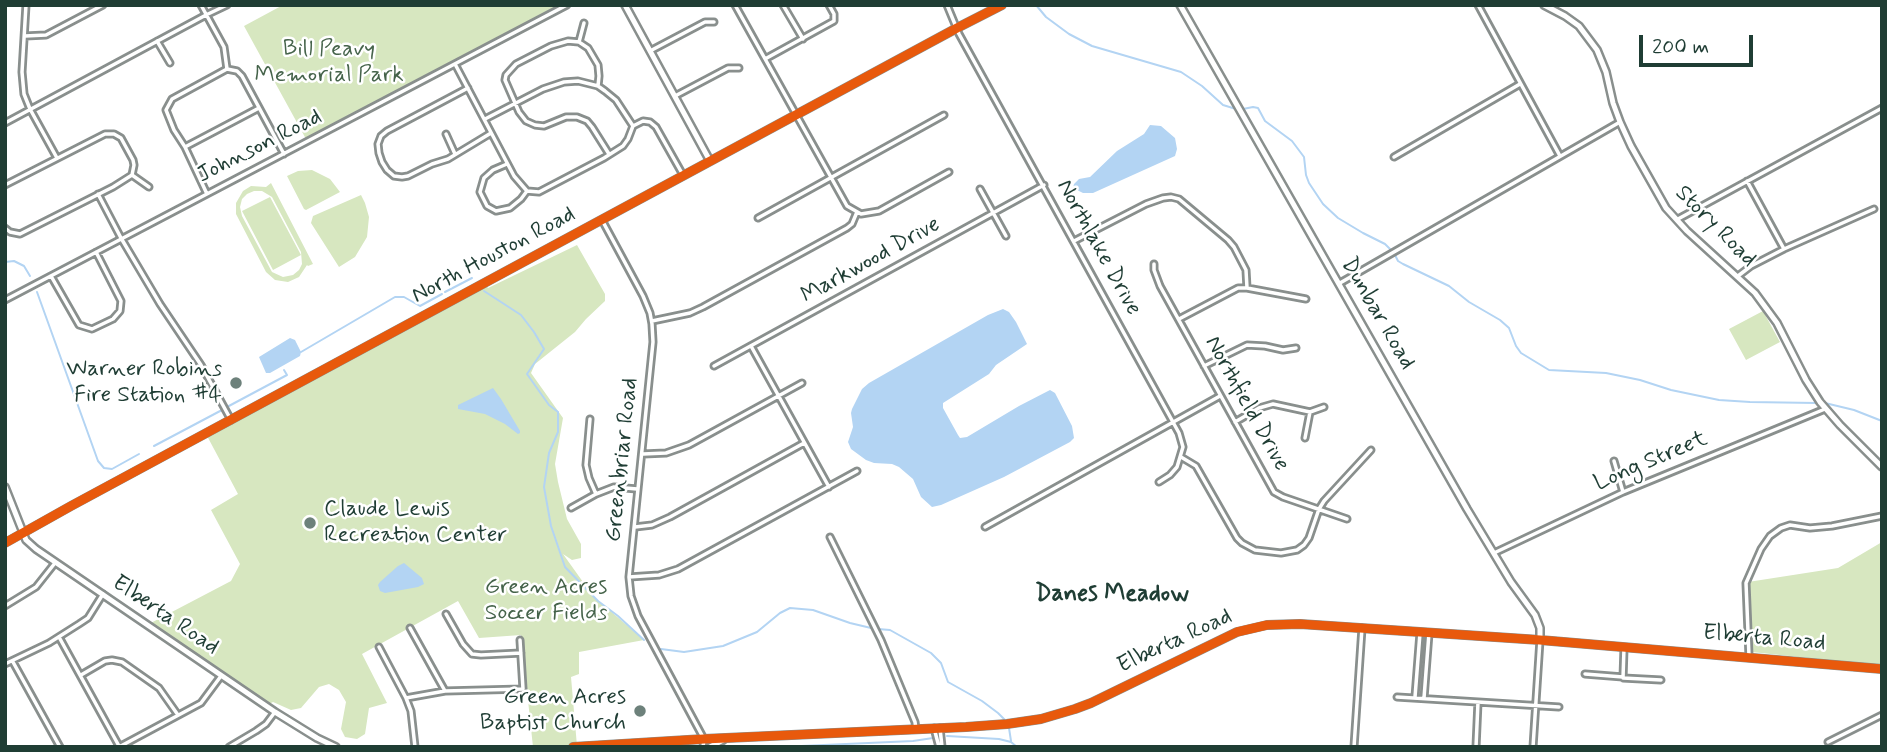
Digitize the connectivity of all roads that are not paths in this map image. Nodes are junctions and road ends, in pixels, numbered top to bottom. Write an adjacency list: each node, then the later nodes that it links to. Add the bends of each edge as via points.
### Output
1 (26, 5): 19 (street)
2 (103, 5): 19 (street, via 46,35)
3 (201, 5): 15 (street)
4 (227, 5): 15 (street)
5 (567, 5): 26 (street, Johnson Road)
6 (735, 5): 24 (street)
7 (783, 5): 20 (street)
8 (829, 5): 20 (street, via 834,21)
9 (947, 5): 18 (street, Northlake Drive)
10 (1002, 5): 18 (street, North Houston Road)
11 (1180, 5): 83 (street, Dunbar Road)
12 (1478, 5): 29 (street)
13 (1544, 5): 40 (street, Story Road, via 1579,26 1590,40 1603,62)
14 (627, 6): 23 (street)
15 (206, 15): 21 (street); 28 (street, via 224,47)
16 (714, 22): 23 (street, via 705,22)
17 (584, 23): 22 (street)
18 (957, 28): 38 (street, North Houston Road); 62 (street, Northlake Drive)
19 (25, 36): 36 (street, via 22,83)
20 (803, 39): 24 (street)
21 (157, 41): 25 (street); 36 (street)
22 (579, 42): 30 (street, via 598,65); 33 (street, via 551,46 516,64 505,80)
23 (650, 51): 32 (street)
24 (765, 60): 38 (street)
25 (170, 63)
26 (455, 64): 31 (street); 48 (street, Johnson Road)
27 (739, 68): 32 (street, via 728,68)
28 (227, 69): 34 (street, via 242,76); 47 (street, via 169,104 168,118)
29 (1520, 84): 51 (street); 52 (street)
30 (597, 86): 33 (street, via 564,82); 43 (street, via 616,100)
31 (468, 88): 39 (street); 50 (street, via 387,131 379,144 379,153 394,176 415,174)
32 (675, 96): 54 (street)
33 (515, 104): 39 (street); 49 (street, via 526,121 535,125 566,117 587,121)
34 (259, 108): 47 (street); 48 (street)
35 (1882, 108): 60 (street)
36 (30, 109): 41 (street); 53 (street)
37 (944, 115): 59 (street)
38 (796, 116): 54 (street, North Houston Road); 59 (street)
39 (484, 120): 44 (street)
40 (1620, 122): 51 (street); 73 (street, Story Road)
41 (5, 123)
42 (117, 126): 45 (street)
43 (633, 126): 49 (street, via 623,146); 58 (street, via 643,121 656,127)
44 (491, 133): 50 (street); 55 (street)
45 (114, 134): 53 (street, via 100,136); 57 (street, via 124,141 133,160)
46 (446, 134): 50 (street)
47 (185, 147): 67 (street)
48 (284, 154): 67 (street, Johnson Road)
49 (609, 154): 65 (street, via 539,192)
50 (455, 155)
51 (1560, 156): 83 (street)
52 (1394, 157)
53 (58, 158): 61 (street)
54 (710, 161): 58 (street, North Houston Road)
55 (507, 164): 65 (street); 65 (street, via 484,178 480,192 487,206 496,211 510,208)
56 (948, 172): 69 (street, via 879,211)
57 (132, 175): 63 (street); 66 (street)
58 (684, 176): 72 (street, North Houston Road)
59 (831, 178): 69 (street, via 843,201); 71 (street)
60 (1747, 181): 73 (street); 78 (street)
61 (5, 185)
62 (1044, 186): 70 (street, Markwood Drive); 77 (street, Northlake Drive)
63 (149, 187)
64 (980, 188): 70 (street)
65 (527, 191)
66 (98, 194): 74 (street, via 20,234); 76 (street)
67 (207, 194): 76 (street, Johnson Road)
68 (1874, 209): 78 (street)
69 (857, 212): 88 (street, via 847,228 703,307)
70 (993, 213): 75 (street); 89 (street, Markwood Drive)
71 (758, 218)
72 (602, 220): 88 (street, Greenbriar Road); 100 (street, North Houston Road)
73 (1676, 220): 82 (street, Story Road)
74 (5, 228)
75 (1006, 236)
76 (121, 239): 79 (street, Johnson Road); 100 (street)
77 (1074, 241): 84 (street, via 1146,204 1179,199 1234,247 1246,270); 101 (street, Northlake Drive)
78 (1784, 249): 82 (street)
79 (96, 252): 81 (street, Johnson Road); 81 (street, via 121,301 113,319 93,329 79,325)
80 (1154, 264): 87 (street, Northfield Drive, via 1160,286)
81 (51, 276): 86 (street, Johnson Road)
82 (1738, 276): 97 (street, Story Road, via 1771,314)
83 (1339, 284): 126 (street, Dunbar Road)
84 (1247, 288): 85 (street); 87 (street, via 1232,290)
85 (1306, 299)
86 (5, 300)
87 (1179, 319): 92 (street, Northfield Drive)
88 (652, 321): 106 (street, Greenbriar Road)
89 (751, 346): 91 (street, Markwood Drive); 94 (street)
90 (1296, 348): 92 (street, via 1247,345)
91 (714, 366)
92 (1204, 366): 95 (street, Northfield Drive)
93 (802, 383): 94 (street)
94 (778, 396): 104 (street); 106 (street, via 689,446)
95 (1220, 396): 101 (street); 102 (street, Northfield Drive)
96 (1324, 407): 98 (street)
97 (1825, 409): 109 (street, Story Road); 115 (street, Long Street)
98 (1310, 412): 102 (street, via 1273,404); 103 (street)
99 (590, 419): 116 (street, via 586,465)
100 (231, 420): 123 (street, North Houston Road)
101 (1174, 421): 107 (street, Northlake Drive, via 1181,438); 122 (street)
102 (1235, 422): 118 (street, Northfield Drive, via 1274,492)
103 (1306, 438)
104 (804, 443): 113 (street); 121 (street, via 670,517)
105 (1371, 450): 118 (street)
106 (642, 454): 114 (street, Greenbriar Road)
107 (1181, 457): 111 (street, via 1170,475); 118 (street, via 1196,466 1237,538 1255,550 1297,550 1309,538)
108 (1614, 461): 115 (street)
109 (1882, 467)
110 (857, 471): 113 (street)
111 (1159, 482)
112 (5, 486): 123 (street, Elberta Road)
113 (829, 487): 128 (street, via 678,569)
114 (638, 489): 116 (street, via 614,487); 121 (street, Greenbriar Road)
115 (1623, 492): 126 (street, Long Street)
116 (596, 494): 117 (street)
117 (572, 508)
118 (1319, 509): 120 (street, Northfield Drive)
119 (1882, 516): 142 (street, via 1832,526 1790,525 1770,536 1746,583)
120 (1348, 519)
121 (635, 527): 128 (street, Greenbriar Road)
122 (985, 527)
123 (23, 533): 125 (street, North Houston Road); 127 (street, Elberta Road)
124 (830, 537): 163 (street, via 881,640)
125 (5, 543)
126 (1493, 553): 137 (street, Dunbar Road, via 1535,615)
127 (55, 563): 129 (street, Elberta Road); 130 (street, via 36,587)
128 (629, 577): 164 (street, Greenbriar Road, via 638,616)
129 (103, 594): 136 (street, via 88,618); 148 (street, Elberta Road)
130 (5, 606)
131 (446, 614): 141 (street, via 472,653)
132 (410, 628): 151 (street)
133 (1362, 628): 134 (street, Elberta Road); 162 (street, Elberta Road, via 1300,624 1248,629 1075,709 1024,722); 179 (street)
134 (1420, 633): 135 (street, Elberta Road); 154 (street)
135 (1429, 633): 137 (street, Elberta Road); 155 (street)
136 (59, 638): 143 (street); 147 (street)
137 (1541, 639): 139 (street, Elberta Road); 157 (street)
138 (520, 640): 141 (street)
139 (1625, 646): 142 (street, Elberta Road); 149 (street)
140 (379, 647): 153 (street)
141 (521, 653): 151 (street, via 523,689)
142 (1749, 656): 145 (street, Elberta Road)
143 (13, 662): 144 (street); 170 (street)
144 (5, 664)
145 (1882, 669)
146 (1585, 674): 149 (street)
147 (81, 675): 160 (street, via 105,661 122,662 159,688); 169 (street)
148 (221, 676): 159 (street, Elberta Road); 160 (street, via 201,704)
149 (1623, 677): 150 (street)
150 (1661, 680)
151 (446, 691): 153 (street)
152 (1397, 697): 154 (street)
153 (406, 698): 173 (street)
154 (1415, 698): 155 (street)
155 (1424, 698): 156 (street)
156 (1478, 702): 157 (street); 180 (street)
157 (1536, 705): 158 (street); 181 (street)
158 (1559, 707)
159 (275, 712): 168 (street); 172 (street, Elberta Road)
160 (178, 715): 169 (street)
161 (1882, 715): 167 (street)
162 (937, 728): 163 (street, Elberta Road); 178 (street)
163 (916, 729): 165 (street, Elberta Road)
164 (704, 739): 165 (street, Elberta Road); 166 (street, Elberta Road); 176 (street)
165 (726, 739): 177 (street)
166 (690, 740): 174 (street, Elberta Road); 175 (street)
167 (1828, 742)
168 (236, 745): 171 (street)
169 (119, 746)
170 (60, 747)
171 (229, 747)
172 (336, 747)
173 (415, 747)
174 (573, 747)
175 (694, 747)
176 (704, 747)
177 (710, 747)
178 (941, 747)
179 (1354, 747)
180 (1476, 747)
181 (1534, 747)

